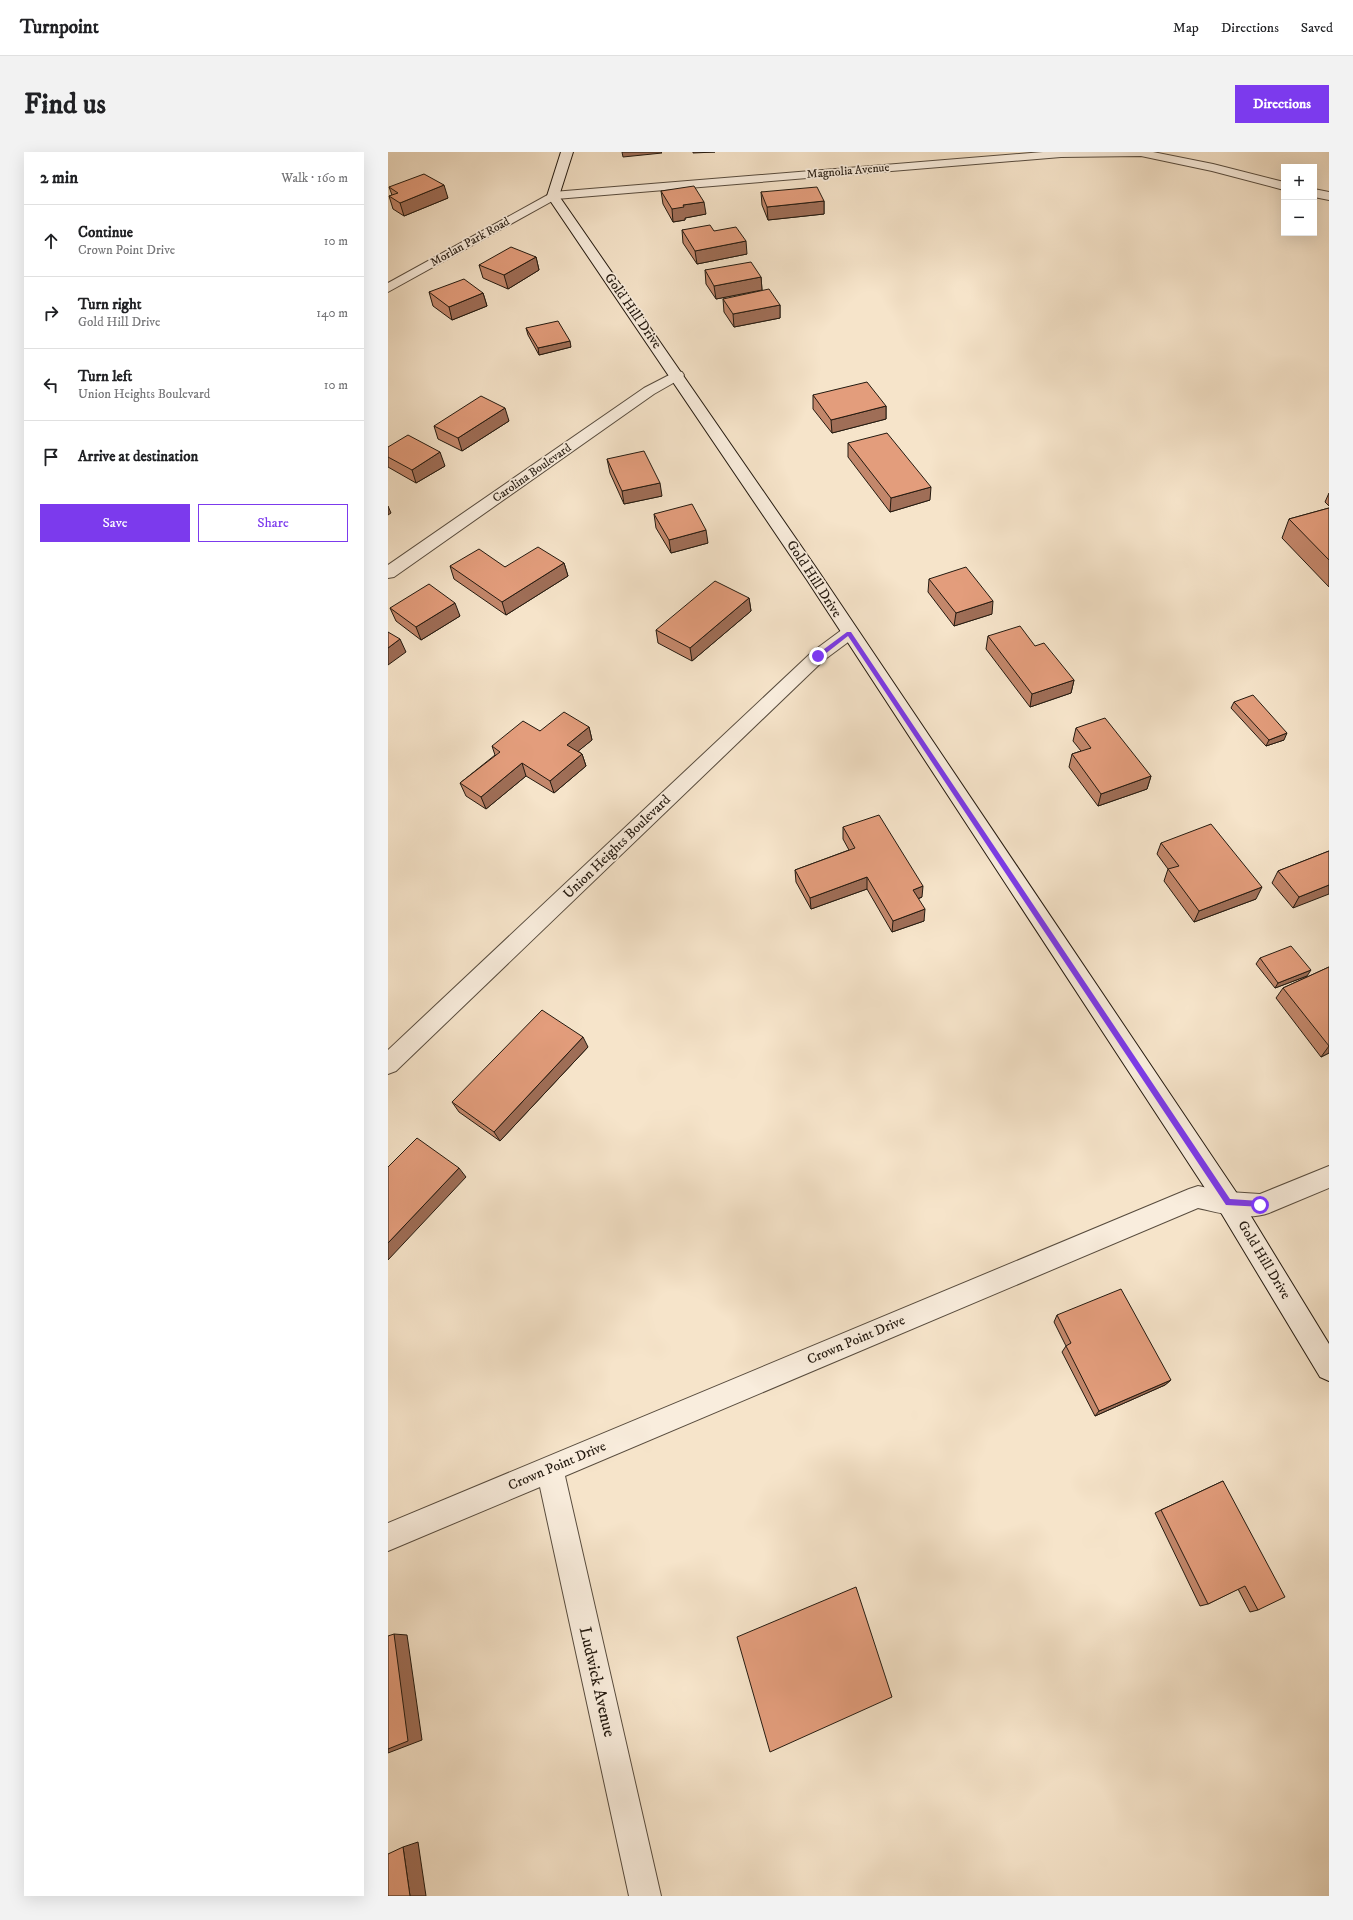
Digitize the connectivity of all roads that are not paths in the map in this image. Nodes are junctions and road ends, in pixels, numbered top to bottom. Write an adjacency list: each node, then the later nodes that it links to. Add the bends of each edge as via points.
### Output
1 (567, 152): 4 (street)
2 (1281, 185): 4 (street, Magnolia Avenue, via 1141,153 1068,154)
3 (1317, 194): 5 (street)
4 (553, 196): 6 (street, Morlan Park Road); 7 (street, Gold Hill Drive)
5 (1329, 196)
6 (388, 288)
7 (677, 375): 8 (street, Carolina Boulevard, via 649,391); 9 (street, Gold Hill Drive)
8 (388, 573)
9 (849, 633): 10 (street, Union Heights Boulevard, via 818,656); 12 (street, Gold Hill Drive)
10 (388, 1064)
11 (1329, 1177): 12 (street, Crown Point Drive, via 1260,1205)
12 (1228, 1203): 13 (street, Gold Hill Drive); 14 (street, Crown Point Drive, via 1198,1197)
13 (1329, 1368)
14 (550, 1469): 15 (street, Crown Point Drive); 16 (street, Ludwick Avenue)
15 (388, 1537)
16 (645, 1896)

